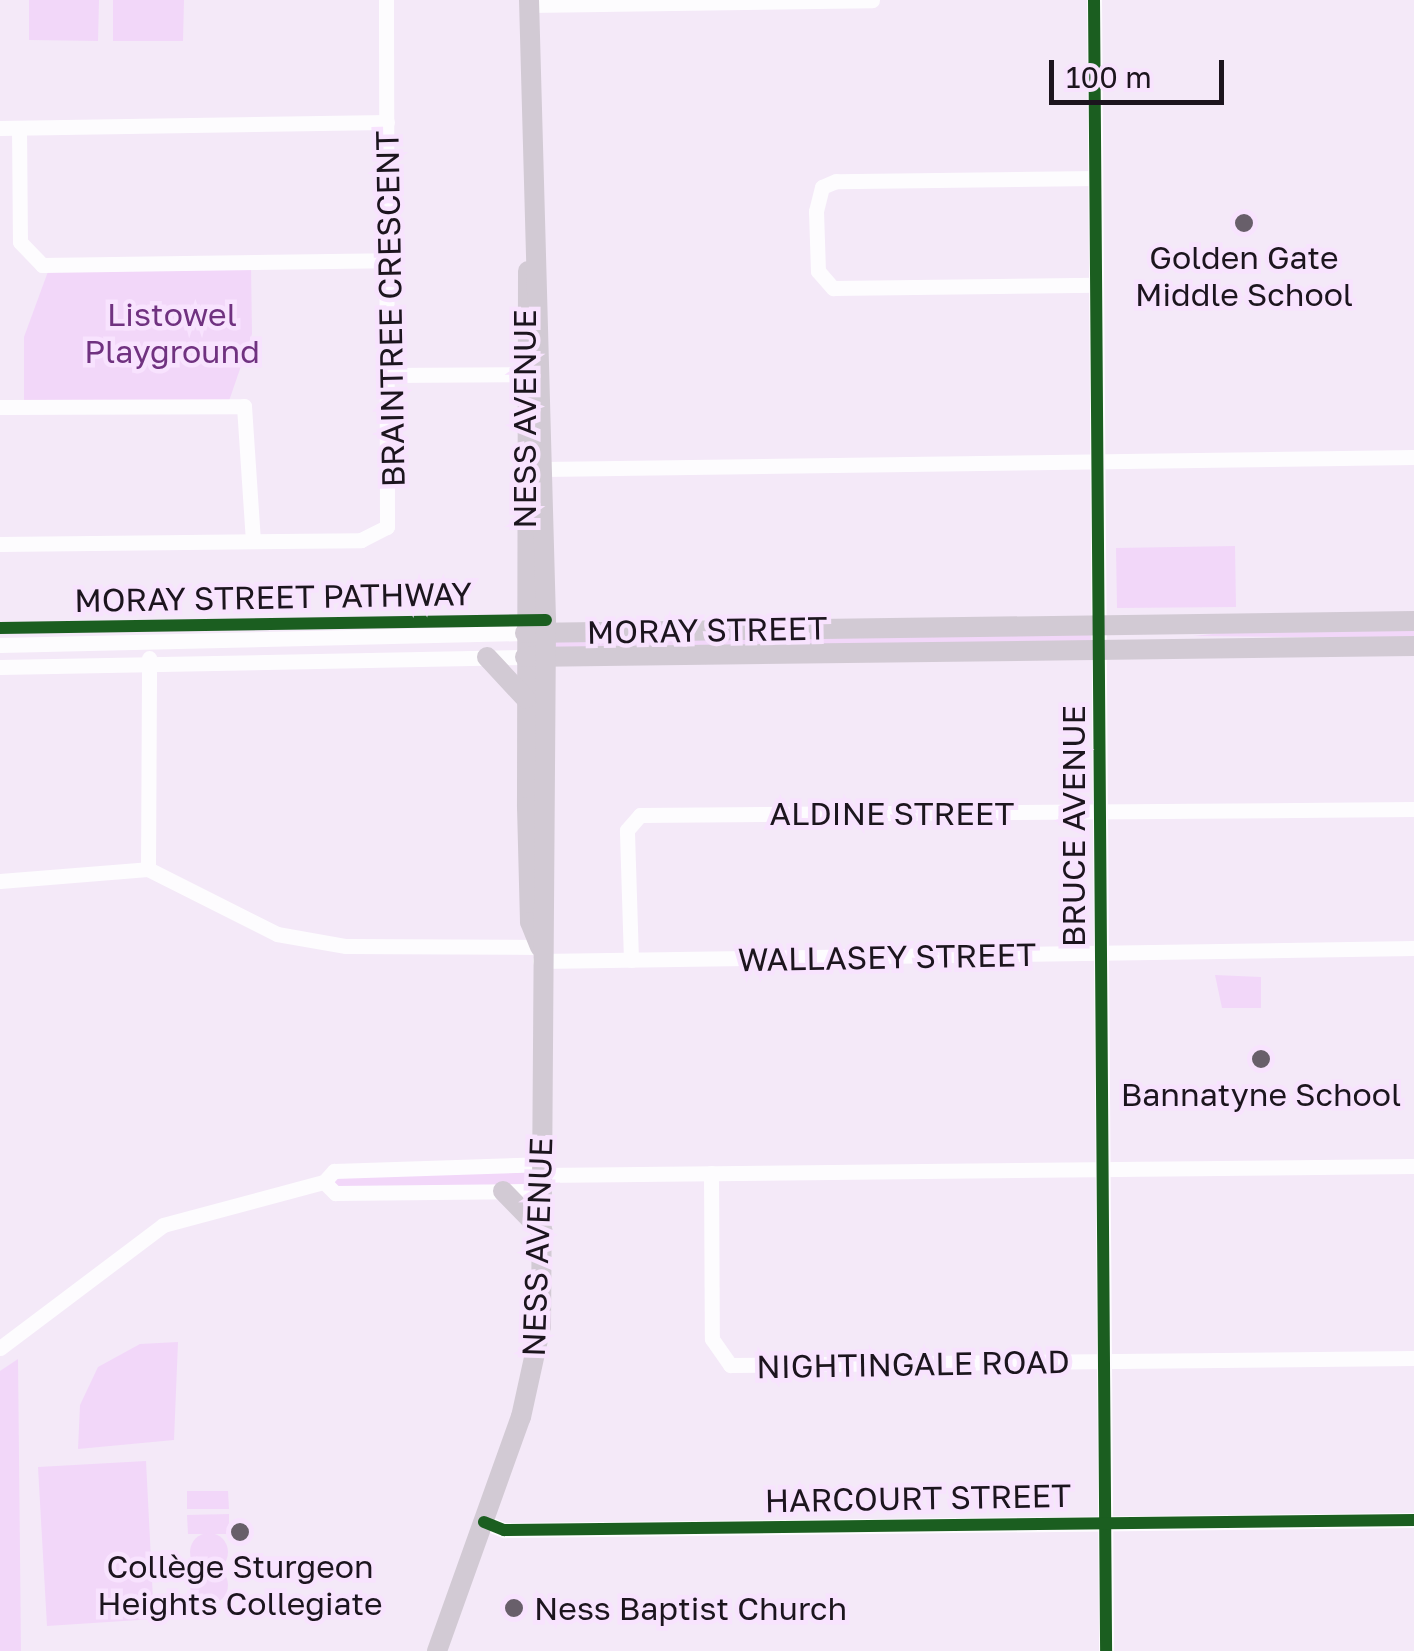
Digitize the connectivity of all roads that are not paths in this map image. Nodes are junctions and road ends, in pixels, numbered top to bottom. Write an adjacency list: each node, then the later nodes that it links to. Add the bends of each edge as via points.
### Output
1 (386, 0): 5 (street, BRAINTREE CRESCENT)
2 (872, 0): 4 (street)
3 (1094, 0): 8 (street, BRUCE AVENUE)
4 (529, 2): 9 (main road, NESS AVENUE)
5 (387, 122): 7 (street); 10 (street, BRAINTREE CRESCENT)
6 (0, 128): 7 (street)
7 (19, 128): 10 (street, via 20,242 42,266)
8 (1095, 178): 11 (street, BRUCE AVENUE); 11 (street, via 828,182 816,196 816,259 833,288)
9 (532, 250): 12 (main road, NESS AVENUE); 17 (main road, NESS AVENUE)
10 (388, 260): 13 (street, BRAINTREE CRESCENT)
11 (1096, 285): 16 (street, BRUCE AVENUE)
12 (522, 374): 13 (street); 22 (main road, NESS AVENUE)
13 (390, 376): 18 (street, BRAINTREE CRESCENT, via 387,527 361,540)
14 (0, 407): 18 (street, via 244,406)
15 (1414, 457): 16 (street)
16 (1098, 462): 17 (street); 21 (street, BRUCE AVENUE)
17 (544, 469): 22 (main road, NESS AVENUE)
18 (253, 541): 19 (street, BRAINTREE CRESCENT)
19 (0, 544)
20 (1414, 620): 21 (main road, MORAY STREET)
21 (1100, 624): 22 (main road, MORAY STREET); 26 (street, BRUCE AVENUE)
22 (536, 632): 23 (street, MORAY STREET); 28 (main road, NESS AVENUE)
23 (148, 642): 24 (street, MORAY STREET); 29 (street)
24 (0, 645)
25 (1414, 646): 26 (main road, MORAY STREET)
26 (1100, 650): 28 (main road, MORAY STREET); 33 (street, BRUCE AVENUE)
27 (486, 657): 28 (street, MORAY STREET); 29 (street, MORAY STREET); 31 (main road)
28 (536, 657): 31 (main road, NESS AVENUE); 37 (main road, NESS AVENUE, via 548,923)
29 (149, 664): 30 (street, MORAY STREET); 34 (street)
30 (0, 667)
31 (526, 699): 37 (main road, NESS AVENUE, via 530,922)
32 (1414, 809): 33 (street, ALDINE STREET)
33 (1101, 813): 38 (street, BRUCE AVENUE); 39 (street, ALDINE STREET, via 640,815 627,830)
34 (148, 869): 35 (street); 37 (street, WALLASEY STREET, via 294,938)
35 (0, 881)
36 (1414, 948): 38 (street, WALLASEY STREET)
37 (540, 954): 39 (street, WALLASEY STREET); 43 (main road, NESS AVENUE)
38 (1102, 954): 39 (street, WALLASEY STREET); 41 (street, BRUCE AVENUE)
39 (631, 960)
40 (1414, 1166): 41 (street)
41 (1104, 1170): 42 (street); 49 (street, BRUCE AVENUE)
42 (711, 1174): 43 (street); 49 (street, NIGHTINGALE ROAD, via 712,1340 730,1364)
43 (541, 1177): 44 (street, via 334,1171); 45 (street); 46 (main road, NESS AVENUE)
44 (324, 1182): 45 (street, via 335,1193); 47 (street, via 163,1224)
45 (503, 1191): 46 (main road)
46 (542, 1232): 51 (main road, NESS AVENUE, via 536,1356)
47 (0, 1348)
48 (1414, 1358): 49 (street, NIGHTINGALE ROAD)
49 (1106, 1363): 52 (street, BRUCE AVENUE)
50 (1414, 1520): 52 (street, HARCOURT STREET)
51 (484, 1522): 52 (street, HARCOURT STREET, via 504,1530); 53 (main road, NESS AVENUE)
52 (1106, 1523): 54 (street, BRUCE AVENUE)
53 (437, 1651)
54 (1106, 1651)

